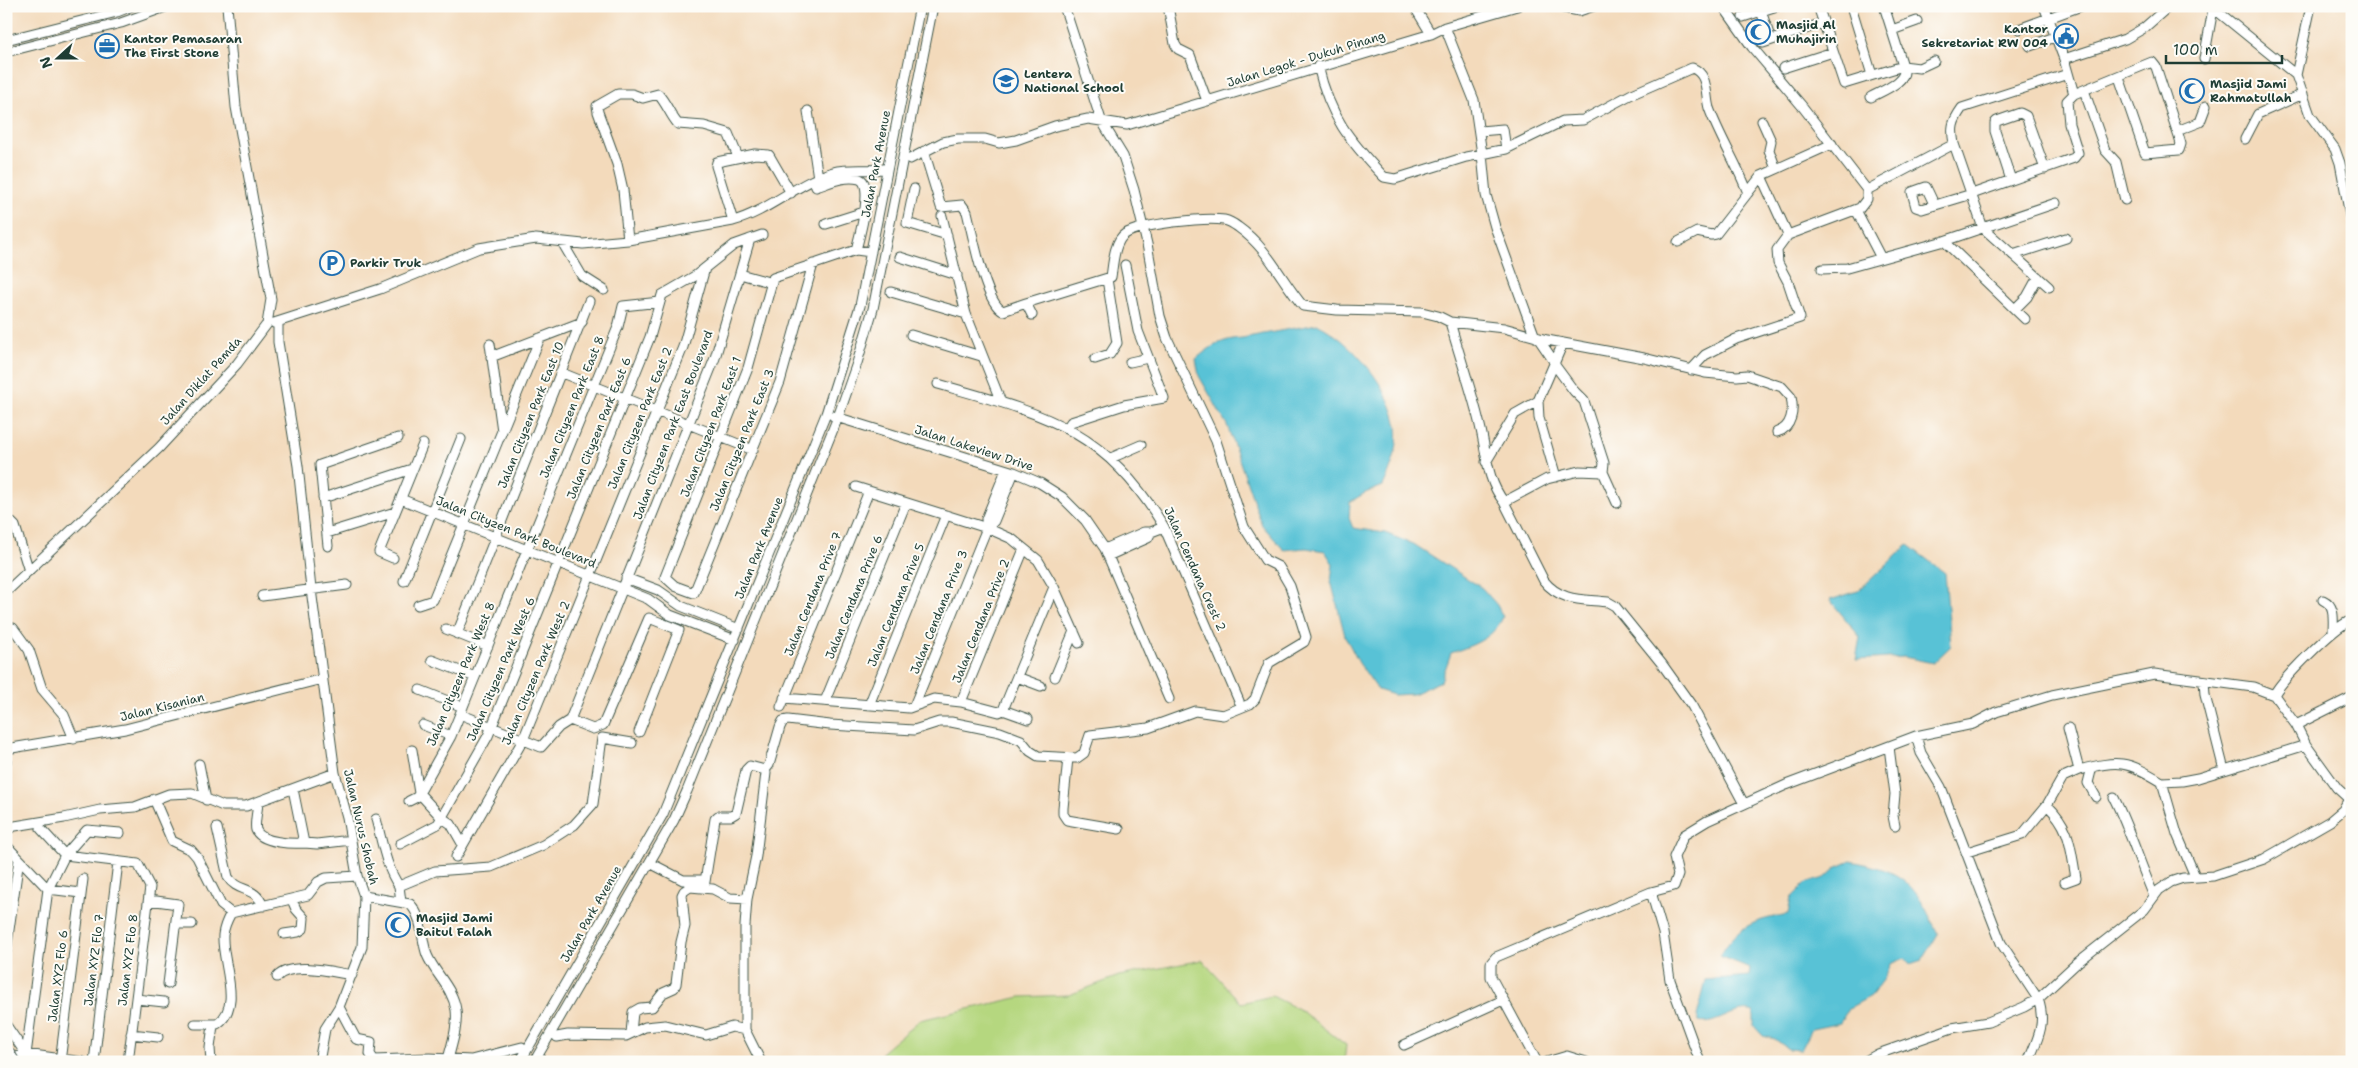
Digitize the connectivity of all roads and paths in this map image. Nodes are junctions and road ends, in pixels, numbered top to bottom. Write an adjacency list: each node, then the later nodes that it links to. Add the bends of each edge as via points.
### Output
1 (132, 6): 33 (street)
2 (168, 6): 35 (street, via 121,23)
3 (227, 6): 126 (street, Jalan Diklat Pemda, via 237,115 271,299)
4 (920, 6): 98 (street, Jalan Park Avenue)
5 (933, 6): 118 (street, Jalan Park Avenue)
6 (1064, 6): 54 (street)
7 (1168, 6): 51 (street, via 1175,44 1190,56)
8 (1414, 6): 31 (street)
9 (1517, 6): 28 (street, Jalan Legok - Dukuh Pinang)
10 (1554, 6): 11 (street, via 1579,11)
11 (1594, 6)
12 (1724, 6): 59 (street, via 1752,47)
13 (1777, 6): 23 (street)
14 (1818, 6): 27 (street)
15 (1851, 6): 44 (street)
16 (1884, 6): 30 (street)
17 (2044, 6): 25 (street)
18 (2169, 6): 22 (street)
19 (2311, 6): 45 (street)
20 (2078, 7): 25 (street)
21 (2212, 8): 38 (street); 45 (street)
22 (2159, 10): 37 (street, via 2144,28 2125,39)
23 (1761, 12): 24 (street); 27 (street, via 1767,42)
24 (1743, 17)
25 (2048, 18): 29 (street); 32 (street)
26 (1917, 21): 30 (street)
27 (1823, 23): 36 (street)
28 (1445, 27): 31 (street, Jalan Legok - Dukuh Pinang); 56 (street, via 1474,100)
29 (2019, 29)
30 (1892, 30): 41 (street)
31 (1431, 34): 40 (street, Jalan Legok - Dukuh Pinang)
32 (2055, 37): 34 (street); 37 (street)
33 (6, 40)
34 (2030, 46)
35 (6, 52)
36 (1833, 52): 42 (street); 44 (street, via 1844,84)
37 (2064, 58): 43 (street)
38 (2204, 58)
39 (1934, 61): 41 (street, via 1919,68)
40 (1318, 66): 51 (street, Jalan Legok - Dukuh Pinang); 63 (street, via 1332,112 1348,137 1384,177 1395,179)
41 (1903, 66): 44 (street); 50 (street, via 1905,73 1902,78)
42 (1783, 68)
43 (2068, 74): 48 (street); 60 (street, via 1962,108 1951,128)
44 (1872, 75)
45 (2296, 75): 49 (street)
46 (2119, 77): 47 (street); 57 (street, via 2152,62); 57 (street, via 2145,153 2179,150 2181,144)
47 (2084, 90): 48 (street); 77 (street, via 2105,150 2116,162)
48 (2074, 94): 68 (street, via 2067,101 2067,110 2078,153 2074,158)
49 (2303, 94): 58 (street, via 2258,114); 85 (street, via 2315,123 2335,148)
50 (1872, 97)
51 (1207, 101): 54 (street, Jalan Legok - Dukuh Pinang, via 1127,125)
52 (2206, 106): 57 (street, via 2200,122)
53 (808, 111): 71 (street)
54 (1101, 120): 62 (street, Jalan Legok - Dukuh Pinang, via 1080,120 1016,140 958,139 943,142); 86 (street, via 1123,156)
55 (1762, 122): 67 (street, via 1771,141 1768,149)
56 (1480, 131): 61 (street, via 1503,129); 63 (street)
57 (2177, 131)
58 (2245, 138)
59 (1832, 144): 67 (street); 73 (street)
60 (1954, 144): 73 (street); 76 (street)
61 (1506, 149): 63 (street); 75 (street, via 1563,121 1583,120 1692,68 1704,78 1710,110)
62 (924, 152): 65 (street, Jalan Legok - Dukuh Pinang); 116 (street, via 941,207 962,205 967,212 991,299 997,308 1003,311)
63 (1482, 154): 128 (street, via 1486,195 1495,227)
64 (738, 157): 74 (street, via 769,155); 83 (street, via 717,162 716,166); 93 (street, via 728,133 704,126 678,124 658,94 643,98 618,94 601,102 598,112 617,164)
65 (910, 159)
66 (883, 169): 71 (street, via 834,172)
67 (1776, 169): 69 (street)
68 (2045, 169): 70 (street); 70 (street, via 2026,116 2020,113 1997,121 1994,126)
69 (1761, 176): 75 (street); 90 (street)
70 (2011, 180): 76 (street)
71 (817, 182): 74 (street); 81 (street, via 860,178 867,194)
72 (914, 189): 89 (street, via 907,222)
73 (1867, 190): 80 (street, via 1865,204)
74 (790, 193): 83 (street, via 750,216)
75 (1748, 193): 96 (street, via 1716,234 1697,232)
76 (1972, 194): 79 (street); 87 (street)
77 (2125, 200)
78 (2056, 203): 87 (street)
79 (1934, 204)
80 (1856, 210): 90 (street); 101 (street)
81 (864, 212): 84 (street); 97 (street)
82 (942, 216): 89 (street)
83 (733, 221): 93 (street)
84 (826, 224)
85 (2352, 226)
86 (1144, 228): 109 (street, via 1126,234 1120,240 1111,277); 125 (street, via 1190,220 1224,220 1238,227 1264,251 1304,306 1422,312); 246 (street, via 1167,338 1216,441 1244,527 1265,560 1279,567 1290,586 1306,637 1304,642 1269,663 1250,704 1223,715 1195,711 1148,728 1090,735 1080,757)
87 (1983, 228): 94 (street); 99 (street)
88 (762, 235): 92 (street)
89 (946, 235): 107 (street)
90 (1788, 235): 138 (street, via 1776,250 1776,255 1800,318 1736,339 1705,355)
91 (2066, 238): 99 (street)
92 (750, 239): 104 (street, via 734,244); 106 (street, Jalan Cityzen Park East Boulevard)
93 (628, 240): 95 (street, via 583,244)
94 (1944, 241): 101 (street); 119 (street)
95 (562, 242): 112 (street, via 582,276); 123 (street, via 536,239 479,248 380,289)
96 (1678, 242)
97 (856, 250): 98 (street); 102 (street)
98 (871, 252): 117 (street, Jalan Park Avenue)
99 (2013, 255): 108 (street)
100 (900, 257): 107 (street)
101 (1881, 258): 105 (street, via 1847,268)
102 (813, 264): 110 (street, via 773,278); 157 (street, Jalan Cityzen Park East 3, via 780,382)
103 (1125, 265): 134 (street, via 1138,331)
104 (705, 268): 115 (street, via 662,295); 145 (street, Jalan Cityzen Park East 2, via 683,347)
105 (1822, 269)
106 (740, 274): 110 (street); 148 (street, Jalan Cityzen Park East Boulevard, via 715,358)
107 (957, 275): 120 (street)
108 (2038, 277): 111 (street); 119 (street, via 2027,297)
109 (1107, 280): 116 (street); 135 (street, via 1117,343 1110,354)
110 (772, 283): 152 (street, Jalan Cityzen Park East 1, via 748,368)
111 (2049, 287)
112 (604, 290)
113 (891, 292): 120 (street)
114 (589, 301): 124 (street, Jalan Cityzen Park East 10)
115 (660, 302): 141 (street, Jalan Cityzen Park East 8, via 623,306); 142 (street, Jalan Cityzen Park East 6, via 650,337)
116 (1026, 303): 121 (street)
117 (860, 306): 118 (street); 146 (street, Jalan Park Avenue)
118 (872, 309): 147 (street, Jalan Park Avenue)
119 (2015, 309): 122 (street)
120 (966, 314): 132 (street)
121 (1032, 315)
122 (2025, 319)
123 (278, 322): 126 (street); 193 (street, Jalan Nurus Shobah)
124 (582, 322): 129 (street); 139 (street, Jalan Cityzen Park East 10)
125 (1450, 322): 128 (street, via 1504,328); 159 (street, via 1481,431)
126 (267, 324): 186 (street, Jalan Diklat Pemda, via 237,364 159,448)
127 (911, 335): 132 (street)
128 (1536, 337): 130 (street); 137 (street)
129 (540, 338): 133 (street); 150 (street)
130 (1563, 343): 137 (street); 138 (street)
131 (490, 344): 133 (street)
132 (981, 356): 144 (street)
133 (491, 357): 150 (street)
134 (1148, 358): 136 (street); 149 (street, via 1164,398 1115,408 1071,422)
135 (1095, 359)
136 (1130, 362)
137 (1554, 364): 143 (street); 162 (street, via 1587,408 1604,463)
138 (1691, 370): 151 (street, via 1746,375 1785,389 1792,400 1791,419 1784,429)
139 (562, 373): 141 (street); 179 (street, Jalan Cityzen Park East 10)
140 (938, 384): 144 (street, Jalan Cendana Crest 2)
141 (594, 386): 142 (street); 182 (street, Jalan Cityzen Park East 8)
142 (625, 398): 145 (street); 185 (street, Jalan Cityzen Park East 6)
143 (1538, 401): 159 (street, via 1515,414); 163 (street, via 1539,418)
144 (1001, 402): 149 (street, Jalan Cendana Crest 2)
145 (656, 411): 148 (street); 187 (street, Jalan Cityzen Park East 2)
146 (826, 414): 147 (street, Jalan Lakeview Drive); 202 (street, Jalan Park Avenue)
147 (838, 418): 161 (street, Jalan Lakeview Drive); 220 (street, Jalan Park Avenue)
148 (688, 424): 152 (street); 188 (street, Jalan Cityzen Park East Boulevard)
149 (1067, 428): 158 (street, Jalan Cendana Crest 2)
150 (502, 431): 175 (street)
151 (1777, 432)
152 (721, 437): 157 (street); 195 (street, Jalan Cityzen Park East 1, via 665,577 675,586)
153 (398, 438): 166 (street, via 320,465)
154 (461, 439): 171 (street)
155 (422, 444): 160 (street)
156 (1140, 445): 158 (street)
157 (752, 450): 195 (street, Jalan Cityzen Park East 3)
158 (1111, 458): 176 (street, Jalan Cendana Crest 2, via 1148,500)
159 (1486, 462): 168 (street, via 1494,487)
160 (412, 469): 166 (street); 167 (street)
161 (1010, 471): 177 (street, Jalan Cendana Prive 3, via 994,521); 183 (street, Jalan Lakeview Drive, via 1040,483 1062,497 1085,520)
162 (1603, 472): 163 (street, via 1579,471); 170 (street)
163 (1556, 477): 168 (street)
164 (856, 487): 165 (street)
165 (869, 491): 169 (street); 222 (street, Jalan Cendana Prive 7, via 783,702)
166 (324, 498): 178 (street)
167 (401, 498): 171 (street, Jalan Cityzen Park Boulevard); 172 (street)
168 (1504, 502): 264 (street, via 1552,592 1562,597 1608,602 1615,606 1662,664 1692,706)
169 (906, 503): 173 (street); 222 (street, Jalan Cendana Prive 6)
170 (1617, 503)
171 (432, 511): 175 (street, Jalan Cityzen Park Boulevard); 189 (street)
172 (395, 512): 178 (street); 184 (street, via 380,552)
173 (946, 516): 177 (street); 225 (street, Jalan Cendana Prive 5)
174 (9, 520): 186 (street, via 15,526)
175 (464, 524): 179 (street, Jalan Cityzen Park Boulevard); 198 (street, via 433,600)
176 (1164, 527): 183 (street, via 1144,532 1131,542); 223 (street, Jalan Cendana Crest 2)
177 (987, 528): 181 (street, via 1012,539); 226 (street, Jalan Cendana Prive 3)
178 (327, 533): 180 (street)
179 (495, 537): 182 (street, Jalan Cityzen Park Boulevard); 205 (street, Jalan Cityzen Park East 10)
180 (328, 546)
181 (1024, 549): 191 (street, via 1038,560); 224 (street, Jalan Cendana Prive 2)
182 (527, 550): 185 (street, Jalan Cityzen Park Boulevard); 208 (street, Jalan Cityzen Park West 8)
183 (1106, 552): 221 (street, Jalan Lakeview Drive)
184 (393, 558)
185 (558, 563): 187 (street, Jalan Cityzen Park Boulevard); 233 (street, Jalan Cityzen Park West 6)
186 (29, 571): 194 (street, Jalan Diklat Pemda)
187 (590, 576): 192 (street, Jalan Cityzen Park Boulevard); 239 (street, Jalan Cityzen Park West 2)
188 (626, 578): 192 (street, Jalan Cityzen Park East Boulevard); 202 (street, via 658,590 680,606)
189 (404, 580)
190 (347, 585): 193 (street)
191 (1054, 587): 203 (street); 210 (street)
192 (622, 588): 206 (street, Jalan Cityzen Park Boulevard, via 648,599 670,615); 230 (street, Jalan Cityzen Park East Boulevard)
193 (311, 589): 196 (street); 213 (street, Jalan Nurus Shobah)
194 (6, 592)
195 (694, 593)
196 (262, 596)
197 (2323, 600): 204 (street, via 2333,610)
198 (418, 605)
199 (2350, 621): 204 (street)
200 (13, 628): 238 (street, via 29,650 42,689 64,715)
201 (446, 629): 205 (street)
202 (739, 629): 206 (street, Jalan Park Avenue)
203 (1074, 631): 207 (street); 211 (street)
204 (2333, 632): 218 (street, via 2280,683)
205 (456, 634): 208 (street)
206 (735, 640): 217 (street, Jalan Park Avenue)
207 (1079, 642)
208 (488, 646): 212 (street, Jalan Cityzen Park West 8)
209 (432, 660): 212 (street)
210 (1017, 677): 215 (street); 228 (street)
211 (1055, 677)
212 (475, 678): 227 (street, Jalan Cityzen Park West 8)
213 (322, 679): 238 (street, Jalan Kisanian); 253 (street, Jalan Nurus Shobah)
214 (2204, 682): 218 (street, via 2253,687); 237 (street, via 2154,674 2052,695 1996,712 1973,724); 252 (street)
215 (1041, 686)
216 (420, 690): 227 (street)
217 (713, 694): 220 (street); 300 (street, Jalan Park Avenue, via 663,814)
218 (2274, 695): 232 (street)
219 (2352, 697): 232 (street)
220 (725, 699): 285 (street, Jalan Park Avenue, via 687,792)
221 (1169, 699)
222 (825, 701): 225 (street)
223 (1239, 701)
224 (961, 702): 226 (street, via 934,698); 228 (street, via 999,712)
225 (869, 705): 226 (street)
226 (914, 706)
227 (462, 710): 233 (street); 236 (street, Jalan Cityzen Park West 8)
228 (1003, 710): 229 (street)
229 (1028, 719)
230 (570, 720): 235 (street, via 593,728 603,725 649,618 679,630); 239 (street, via 541,747)
231 (423, 725): 236 (street)
232 (2296, 725): 241 (street)
233 (492, 727): 239 (street); 267 (street, Jalan Cityzen Park West 6)
234 (2068, 728): 251 (street)
235 (638, 732)
236 (451, 736): 256 (street, Jalan Cityzen Park West 8)
237 (1916, 736): 242 (street); 280 (street)
238 (74, 740): 243 (street, Jalan Kisanian)
239 (523, 740): 279 (street, Jalan Cityzen Park West 2)
240 (632, 743): 291 (street, via 602,738 593,804 574,825 544,845 491,867 435,871)
241 (2306, 745): 252 (street); 259 (street)
242 (1889, 747): 264 (street, via 1821,771); 269 (street)
243 (6, 749)
244 (412, 750): 256 (street)
245 (6, 758): 247 (street)
246 (1068, 758): 250 (street, via 1038,756 1021,740 1000,732 951,722 939,722 914,730 788,720 783,721 780,727 769,765); 272 (street, via 1063,808 1067,820)
247 (6, 762)
248 (198, 764): 261 (street)
249 (2092, 767): 251 (street); 254 (street, via 2122,763 2147,772); 257 (street, via 2088,783)
250 (764, 770): 290 (street, via 750,766 746,770 736,813 714,819); 297 (street, via 756,856)
251 (2079, 770): 265 (street, via 2065,775)
252 (2224, 770): 254 (street, via 2182,781)
253 (335, 773): 255 (street); 275 (street, Jalan Nurus Shobah)
254 (2162, 782): 287 (street, via 2177,834)
255 (293, 789): 263 (street); 276 (street)
256 (420, 793): 262 (street, Jalan Cityzen Park West 8, via 417,798); 267 (street)
257 (2096, 796)
258 (2114, 798): 296 (street)
259 (2350, 799): 266 (street); 287 (street, via 2330,821 2264,859 2213,876)
260 (154, 800): 261 (street, via 169,794 192,793); 273 (street, via 135,807 100,810); 304 (street, via 172,840 197,857 221,905)
261 (206, 800): 263 (street, via 222,806 246,806)
262 (409, 800)
263 (258, 802): 276 (street, via 258,833 280,844)
264 (1744, 804): 293 (street, via 1684,834 1674,857 1677,883)
265 (2047, 805): 280 (street, via 2022,835); 289 (street, via 2064,823 2068,838 2076,878)
266 (2352, 814)
267 (442, 817): 277 (street, Jalan Cityzen Park West 6, via 438,824); 279 (street, via 451,824)
268 (376, 820): 291 (street)
269 (1895, 826)
270 (41, 828): 281 (street)
271 (217, 828): 302 (street, via 228,877 232,883 256,894)
272 (1120, 829)
273 (6, 830)
274 (120, 834): 281 (street, via 87,830)
275 (351, 840): 276 (street); 286 (street, Jalan Nurus Shobah)
276 (304, 843)
277 (400, 844)
278 (6, 845): 283 (street)
279 (463, 846): 282 (street, Jalan Cityzen Park West 2)
280 (1967, 852): 314 (street, via 2002,943)
281 (64, 855): 284 (street); 292 (street)
282 (456, 857)
283 (19, 858): 292 (street); 308 (street)
284 (118, 862): 298 (street, Jalan XYZ Flo 8, via 138,864 150,887); 334 (street, Jalan XYZ Flo 7)
285 (650, 863): 290 (street, via 683,880); 303 (street, Jalan Park Avenue)
286 (358, 876): 295 (street, Jalan Nurus Shobah); 299 (street, via 322,880 308,895)
287 (2195, 876): 296 (street, via 2171,882)
288 (83, 879): 294 (street, Jalan XYZ Flo 6)
289 (2065, 882)
290 (705, 884): 297 (street, via 730,898); 321 (street, via 690,887 682,895 685,926 676,984 652,1007 633,1012)
291 (399, 886): 301 (street)
292 (48, 889): 294 (street); 328 (street)
293 (1651, 892): 313 (street, via 1496,957 1490,972); 344 (street, via 1663,933 1670,980)
294 (82, 894): 330 (street, Jalan XYZ Flo 6)
295 (364, 896): 301 (street); 309 (street, Jalan Nurus Shobah, via 362,947)
296 (2154, 896): 314 (street, via 2144,910 2078,962)
297 (747, 899): 320 (street)
298 (149, 900): 305 (street, via 178,904); 312 (street, Jalan XYZ Flo 8)
299 (292, 900): 302 (street); 307 (street, via 304,918 303,929)
300 (613, 900): 303 (street); 338 (street, Jalan Park Avenue)
301 (400, 902): 329 (street, via 410,904 417,913 428,956 454,1000 455,1028)
302 (262, 906): 304 (street)
303 (624, 907): 339 (street, Jalan Park Avenue)
304 (231, 913): 319 (street, via 223,936 231,1001 226,1016)
305 (176, 924): 306 (street); 311 (street)
306 (192, 924)
307 (284, 934)
308 (6, 951)
309 (352, 976): 310 (street, via 307,969 283,972); 316 (street, Jalan Nurus Shobah)
310 (277, 977)
311 (168, 984)
312 (136, 999): 315 (street); 322 (street, Jalan XYZ Flo 8)
313 (1503, 1000): 325 (street); 341 (street)
314 (2038, 1000): 345 (street, via 1988,1022 1952,1028); 346 (street, via 2042,1026)
315 (164, 1002)
316 (339, 1007): 331 (street, via 356,1039 371,1042 370,1054 374,1060); 337 (street, Jalan Nurus Shobah, via 326,1028)
317 (195, 1024): 319 (street)
318 (6, 1025): 328 (street)
319 (213, 1025): 336 (street)
320 (745, 1030): 321 (street, via 732,1027 706,1035 665,1025 645,1027); 340 (street)
321 (631, 1033): 323 (street, via 626,1036)
322 (131, 1034): 324 (street); 335 (street, Jalan XYZ Flo 8)
323 (556, 1037)
324 (158, 1038)
325 (1404, 1045)
326 (522, 1047): 329 (street, via 471,1060)
327 (7, 1053): 328 (street); 332 (street, bridge)
328 (25, 1058): 330 (street)
329 (448, 1059): 331 (street)
330 (60, 1060): 333 (street)
331 (420, 1060)
332 (15, 1062)
333 (83, 1062)
334 (94, 1062)
335 (128, 1062)
336 (211, 1062)
337 (319, 1062)
338 (520, 1062)
339 (534, 1062)
340 (762, 1062)
341 (1537, 1062)
342 (1547, 1062): 343 (street, via 1567,1056)
343 (1586, 1062)
344 (1700, 1062)
345 (1864, 1062)
346 (2028, 1062)

